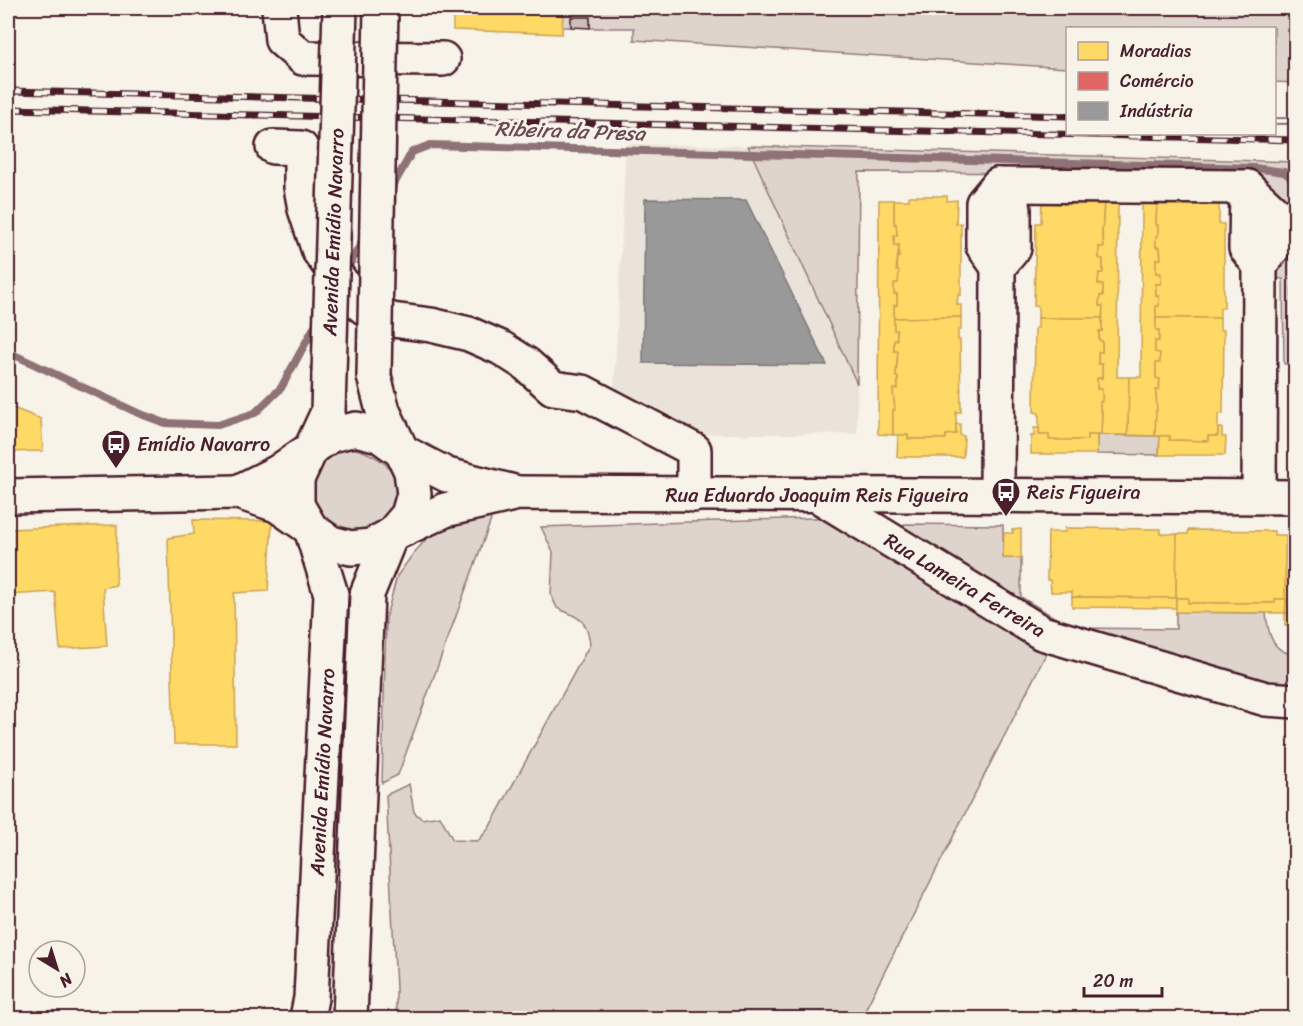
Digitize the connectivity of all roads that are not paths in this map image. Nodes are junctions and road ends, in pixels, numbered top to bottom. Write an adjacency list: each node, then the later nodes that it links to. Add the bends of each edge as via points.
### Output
1 (279, 8): 4 (street, via 282,40 303,58)
2 (340, 8): 6 (street, Avenida Emídio Navarro, bridge, via 328,412)
3 (381, 8): 7 (street, bridge, via 374,375 383,411)
4 (443, 59)
5 (273, 147): 10 (street, via 301,148 301,187 319,251 352,297 365,308 392,320 469,334 526,364 553,388 583,393 694,450)
6 (309, 451): 7 (street, via 331,435 356,429 379,435); 8 (street); 16 (street, via 297,479 297,505)
7 (400, 451): 9 (street, Rua Eduardo Joaquim Reis Figueira, via 447,475); 17 (street, via 411,471 414,494 408,515)
8 (238, 492): 13 (street); 16 (street, via 277,505)
9 (519, 494): 10 (street, Rua Eduardo Joaquim Reis Figueira); 17 (street, Rua Eduardo Joaquim Reis Figueira, via 445,510)
10 (694, 495): 11 (street, Rua Eduardo Joaquim Reis Figueira)
11 (817, 495): 12 (street, Rua Eduardo Joaquim Reis Figueira); 18 (street, Rua Lameira Ferreira, via 1042,633 1266,699)
12 (997, 495): 14 (street, Rua Eduardo Joaquim Reis Figueira); 14 (street, via 998,267 984,246 983,203 998,185 1247,187 1246,248 1260,266)
13 (8, 496)
14 (1259, 496): 15 (street, Rua Eduardo Joaquim Reis Figueira)
15 (1296, 497)
16 (311, 529): 17 (street, via 331,543 351,548 371,546); 19 (street, Avenida Emídio Navarro, via 331,594)
17 (392, 535): 20 (street, Avenida Emídio Navarro, via 367,594)
18 (1296, 701)
19 (307, 1018)
20 (350, 1018)

